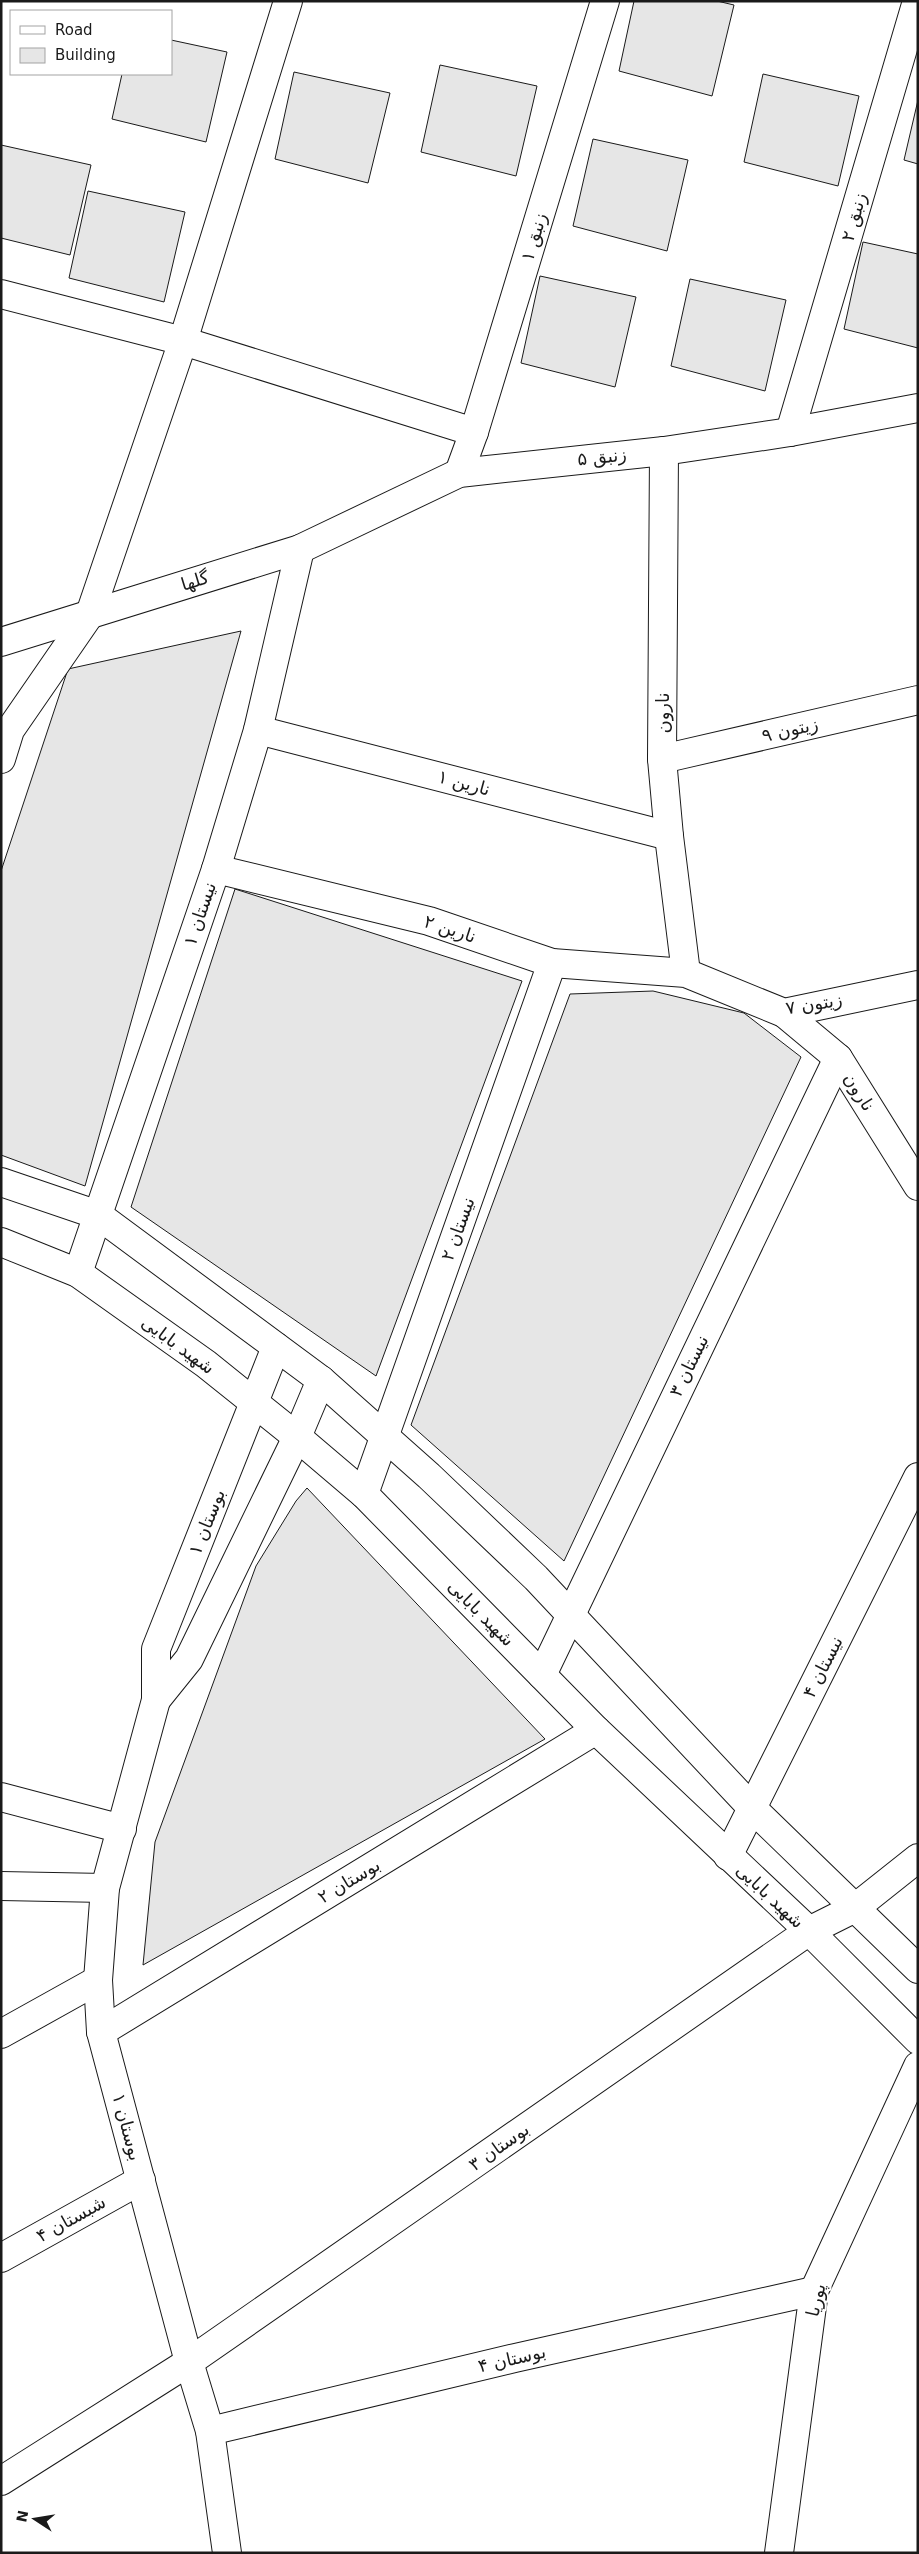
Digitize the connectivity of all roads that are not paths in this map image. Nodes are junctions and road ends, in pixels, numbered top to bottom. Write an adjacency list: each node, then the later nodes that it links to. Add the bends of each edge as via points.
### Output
1 (288, 1): 5 (street)
2 (605, 1): 7 (street, زنبق ۱)
3 (917, 1): 8 (street, زنبق ۲)
4 (1, 294): 5 (street)
5 (183, 341): 7 (street); 12 (street)
6 (918, 408): 8 (street, زنبق ۵)
7 (474, 432): 10 (street, زنبق ۱)
8 (790, 432): 9 (street, زنبق ۵)
9 (664, 451): 10 (street, زنبق ۵); 17 (street, نارون)
10 (459, 473): 11 (street, زنبق ۵)
11 (300, 549): 12 (street, گلها); 15 (street, نیستان ۱)
12 (90, 614): 13 (street, گلها); 16 (street, via 10,730)
13 (1, 642)
14 (918, 700): 17 (street, زیتون ۹)
15 (258, 730): 18 (street, نارین ۱); 19 (street, نیستان ۱)
16 (1, 759)
17 (662, 760): 18 (street, نارون)
18 (669, 836): 21 (street, نارون)
19 (216, 869): 20 (street, نارین ۲, via 429,921); 27 (street, نیستان ۱)
20 (552, 963): 21 (street, نارین ۲); 33 (street, نیستان ۲)
21 (686, 973): 23 (street, زیتون ۷)
22 (918, 985): 23 (street, زیتون ۷)
23 (784, 1013): 24 (street, نارون)
24 (838, 1058): 26 (street, نارون); 37 (street, نیستان ۳)
25 (1, 1182): 27 (street)
26 (918, 1186)
27 (98, 1215): 29 (street, نیستان ۱); 30 (street)
28 (1, 1242): 29 (street, شهید بابایی)
29 (78, 1273): 32 (street, شهید بابایی)
30 (276, 1347): 31 (street); 32 (street, بوستان ۱)
31 (321, 1380): 33 (street); 34 (street, بوستان ۱)
32 (255, 1403): 34 (street, شهید بابایی); 39 (street, بوستان ۱, via 156,1649)
33 (384, 1436): 36 (street, نیستان ۲); 37 (street)
34 (297, 1437): 36 (street, شهید بابایی); 39 (street, بوستان ۱, via 189,1659)
35 (918, 1477): 42 (street, نیستان ۴)
36 (364, 1494): 38 (street, شهید بابایی)
37 (570, 1614): 38 (street, نیستان ۳); 42 (street)
38 (542, 1675): 40 (street, شهید بابایی)
39 (156, 1700): 43 (street, بوستان ۱)
40 (596, 1730): 44 (street, شهید بابایی); 52 (street, بوستان ۲)
41 (1, 1797): 43 (street)
42 (752, 1808): 44 (street, نیستان ۴); 48 (street)
43 (122, 1829): 47 (street, بوستان ۱)
44 (728, 1856): 49 (street, شهید بابایی)
45 (918, 1858): 48 (street, بوستان ۳)
46 (1, 1886): 47 (street)
47 (106, 1888): 51 (street, بوستان ۱)
48 (855, 1908): 49 (street, بوستان ۳); 50 (street)
49 (808, 1931): 54 (street, شهید بابایی); 59 (street, بوستان ۳)
50 (918, 1969)
51 (98, 1980): 52 (street, بوستان ۱); 53 (street)
52 (101, 2032): 56 (street, بوستان ۱)
53 (1, 2034)
54 (918, 2040)
55 (918, 2066): 58 (street, پوریا)
56 (141, 2180): 57 (street, شبستان ۴); 59 (street, بوستان ۱)
57 (1, 2258)
58 (814, 2291): 60 (street, بوستان ۴); 63 (street, پوریا)
59 (189, 2362): 60 (street, بوستان ۱); 61 (street, بوستان ۳)
60 (210, 2431): 62 (street, بوستان ۱)
61 (1, 2481)
62 (227, 2553)
63 (779, 2553)

